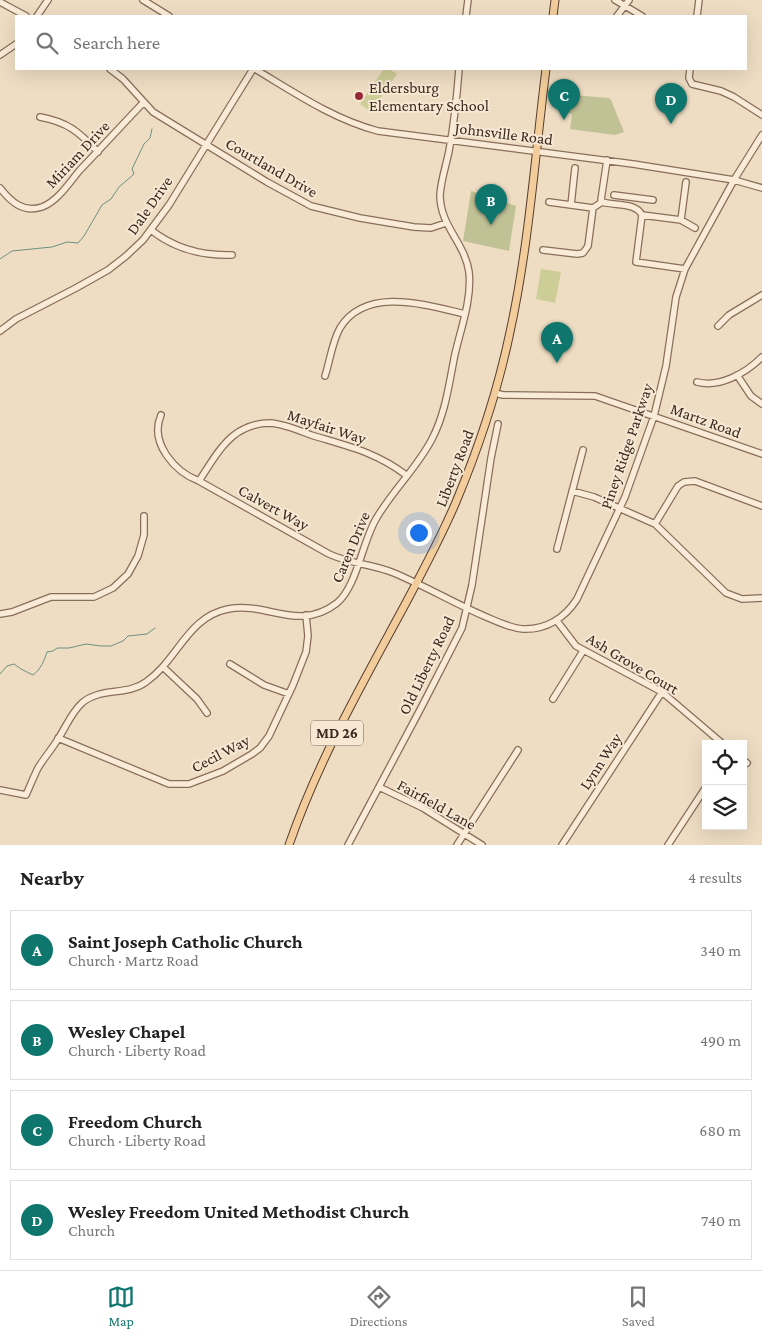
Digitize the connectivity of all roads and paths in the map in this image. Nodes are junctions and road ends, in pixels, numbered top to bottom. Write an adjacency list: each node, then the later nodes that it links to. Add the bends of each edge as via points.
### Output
1 (48, 0): 11 (street)
2 (143, 0): 12 (street)
3 (468, 0): 13 (street)
4 (555, 0): 14 (main road)
5 (615, 0): 9 (street)
6 (629, 0): 9 (street)
7 (699, 0): 17 (street)
8 (0, 2): 10 (street)
9 (626, 6): 15 (street); 16 (street)
10 (24, 15)
11 (38, 15)
12 (167, 15)
13 (466, 15)
14 (553, 15)
15 (618, 15)
16 (640, 15)
17 (697, 15)
18 (15, 45): 19 (street)
19 (0, 55)
20 (111, 70): 26 (street, Courtland Drive)
21 (253, 70): 31 (street, Dale Drive)
22 (256, 70): 30 (street, Johnsville Road, via 352,124)
23 (459, 70): 30 (street, Caren Drive)
24 (546, 70): 32 (main road, Liberty Road / MD 26)
25 (690, 70): 27 (street, via 692,84 734,96)
26 (143, 103): 31 (street, Courtland Drive); 33 (street, Miriam Drive)
27 (762, 115)
28 (40, 116): 33 (street, via 73,127)
29 (762, 135): 36 (street, Piney Ridge Parkway)
30 (450, 141): 32 (street, Johnsville Road); 50 (street, Caren Drive, via 440,193)
31 (206, 145): 50 (street, Courtland Drive, via 311,206 414,227 431,228); 52 (street, Dale Drive)
32 (536, 151): 34 (street, Johnsville Road); 64 (main road, Liberty Road / MD 26, via 519,288)
33 (98, 152): 38 (street, Miriam Drive, via 56,198 42,206 22,207 10,201)
34 (607, 160): 36 (street, Johnsville Road); 44 (street)
35 (575, 168): 45 (street)
36 (734, 180): 39 (street, Johnsville Road); 55 (street, Piney Ridge Parkway)
37 (686, 182): 49 (street)
38 (0, 188)
39 (762, 188)
40 (614, 195): 41 (street)
41 (632, 197): 42 (street); 46 (street)
42 (653, 200)
43 (549, 202): 45 (street)
44 (602, 202): 46 (street); 47 (street)
45 (571, 205): 47 (street)
46 (630, 207): 48 (street)
47 (593, 208): 53 (street, via 588,246 583,253)
48 (642, 215): 49 (street); 55 (street, via 636,262)
49 (681, 220): 51 (street)
50 (446, 223): 57 (street, Caren Drive, via 469,271)
51 (695, 228)
52 (151, 230): 54 (street, via 186,250); 59 (street, Dale Drive, via 108,270 16,319)
53 (543, 250)
54 (232, 255)
55 (685, 269): 67 (street, Piney Ridge Parkway, via 676,297 666,366)
56 (762, 295): 58 (street, via 729,315)
57 (465, 314): 62 (street, via 408,303 366,306 339,330); 71 (street, Caren Drive, via 440,420 425,451)
58 (718, 326)
59 (0, 332)
60 (762, 357): 61 (street)
61 (738, 375): 63 (street, via 717,383); 65 (street, via 745,389)
62 (325, 376)
63 (697, 382)
64 (494, 393): 67 (street, Martz Road, via 595,396); 80 (main road, Liberty Road / MD 26, via 456,503)
65 (762, 404)
66 (161, 415): 72 (street, Calvert Way, via 160,436 167,456 182,473)
67 (654, 416): 70 (street, Martz Road); 75 (street, Piney Ridge Parkway)
68 (498, 424): 82 (street, Old Liberty Road)
69 (583, 450): 73 (street)
70 (762, 454)
71 (406, 475): 72 (street, Mayfair Way, via 377,456 270,423 249,426 232,436); 79 (street, Caren Drive, via 374,522)
72 (199, 481): 79 (street, Calvert Way, via 329,554)
73 (572, 491): 75 (street); 78 (street)
74 (762, 506): 77 (street, via 690,481 678,486)
75 (620, 509): 77 (street); 85 (street, Piney Ridge Parkway, via 577,599)
76 (144, 516): 83 (street, via 144,535 138,556 128,574 113,588 94,597 51,597)
77 (655, 524): 81 (street, via 726,593 742,599)
78 (556, 549)
79 (358, 563): 80 (street, Calvert Way); 84 (street, Caren Drive, via 353,581 342,598 327,609)
80 (416, 583): 82 (street, Piney Ridge Parkway); 100 (main road, Liberty Road / MD 26, via 326,754)
81 (762, 598)
82 (468, 609): 85 (street, Piney Ridge Parkway, via 518,628 538,628); 96 (street, Old Liberty Road, via 456,642)
83 (0, 614)
84 (306, 615): 88 (street, Caren Drive, via 286,616 248,608 222,610 195,626); 90 (street, Cecil Way, via 306,652)
85 (557, 621): 86 (street, Ash Grove Court, via 568,637)
86 (584, 651): 89 (street, Ash Grove Court); 91 (street)
87 (230, 664): 90 (street, via 264,685)
88 (163, 667): 92 (street); 93 (street, Caren Drive, via 139,686 87,698 69,718)
89 (662, 692): 94 (street, Ash Grove Court); 104 (street, Lynn Way)
90 (289, 694): 93 (street, Cecil Way, via 269,736 257,751 223,771 190,784 169,784)
91 (552, 699)
92 (207, 713)
93 (58, 738): 97 (street, Caren Drive, via 39,766 26,795)
94 (718, 740)
95 (518, 750): 99 (street)
96 (379, 787): 99 (street, Fairfield Lane, via 423,808); 101 (street, Old Liberty Road)
97 (0, 790)
98 (702, 793): 105 (street)
99 (464, 834): 102 (street); 103 (street, Fairfield Lane)
100 (289, 845)
101 (348, 845)
102 (457, 845)
103 (482, 845)
104 (562, 845)
105 (668, 845)

